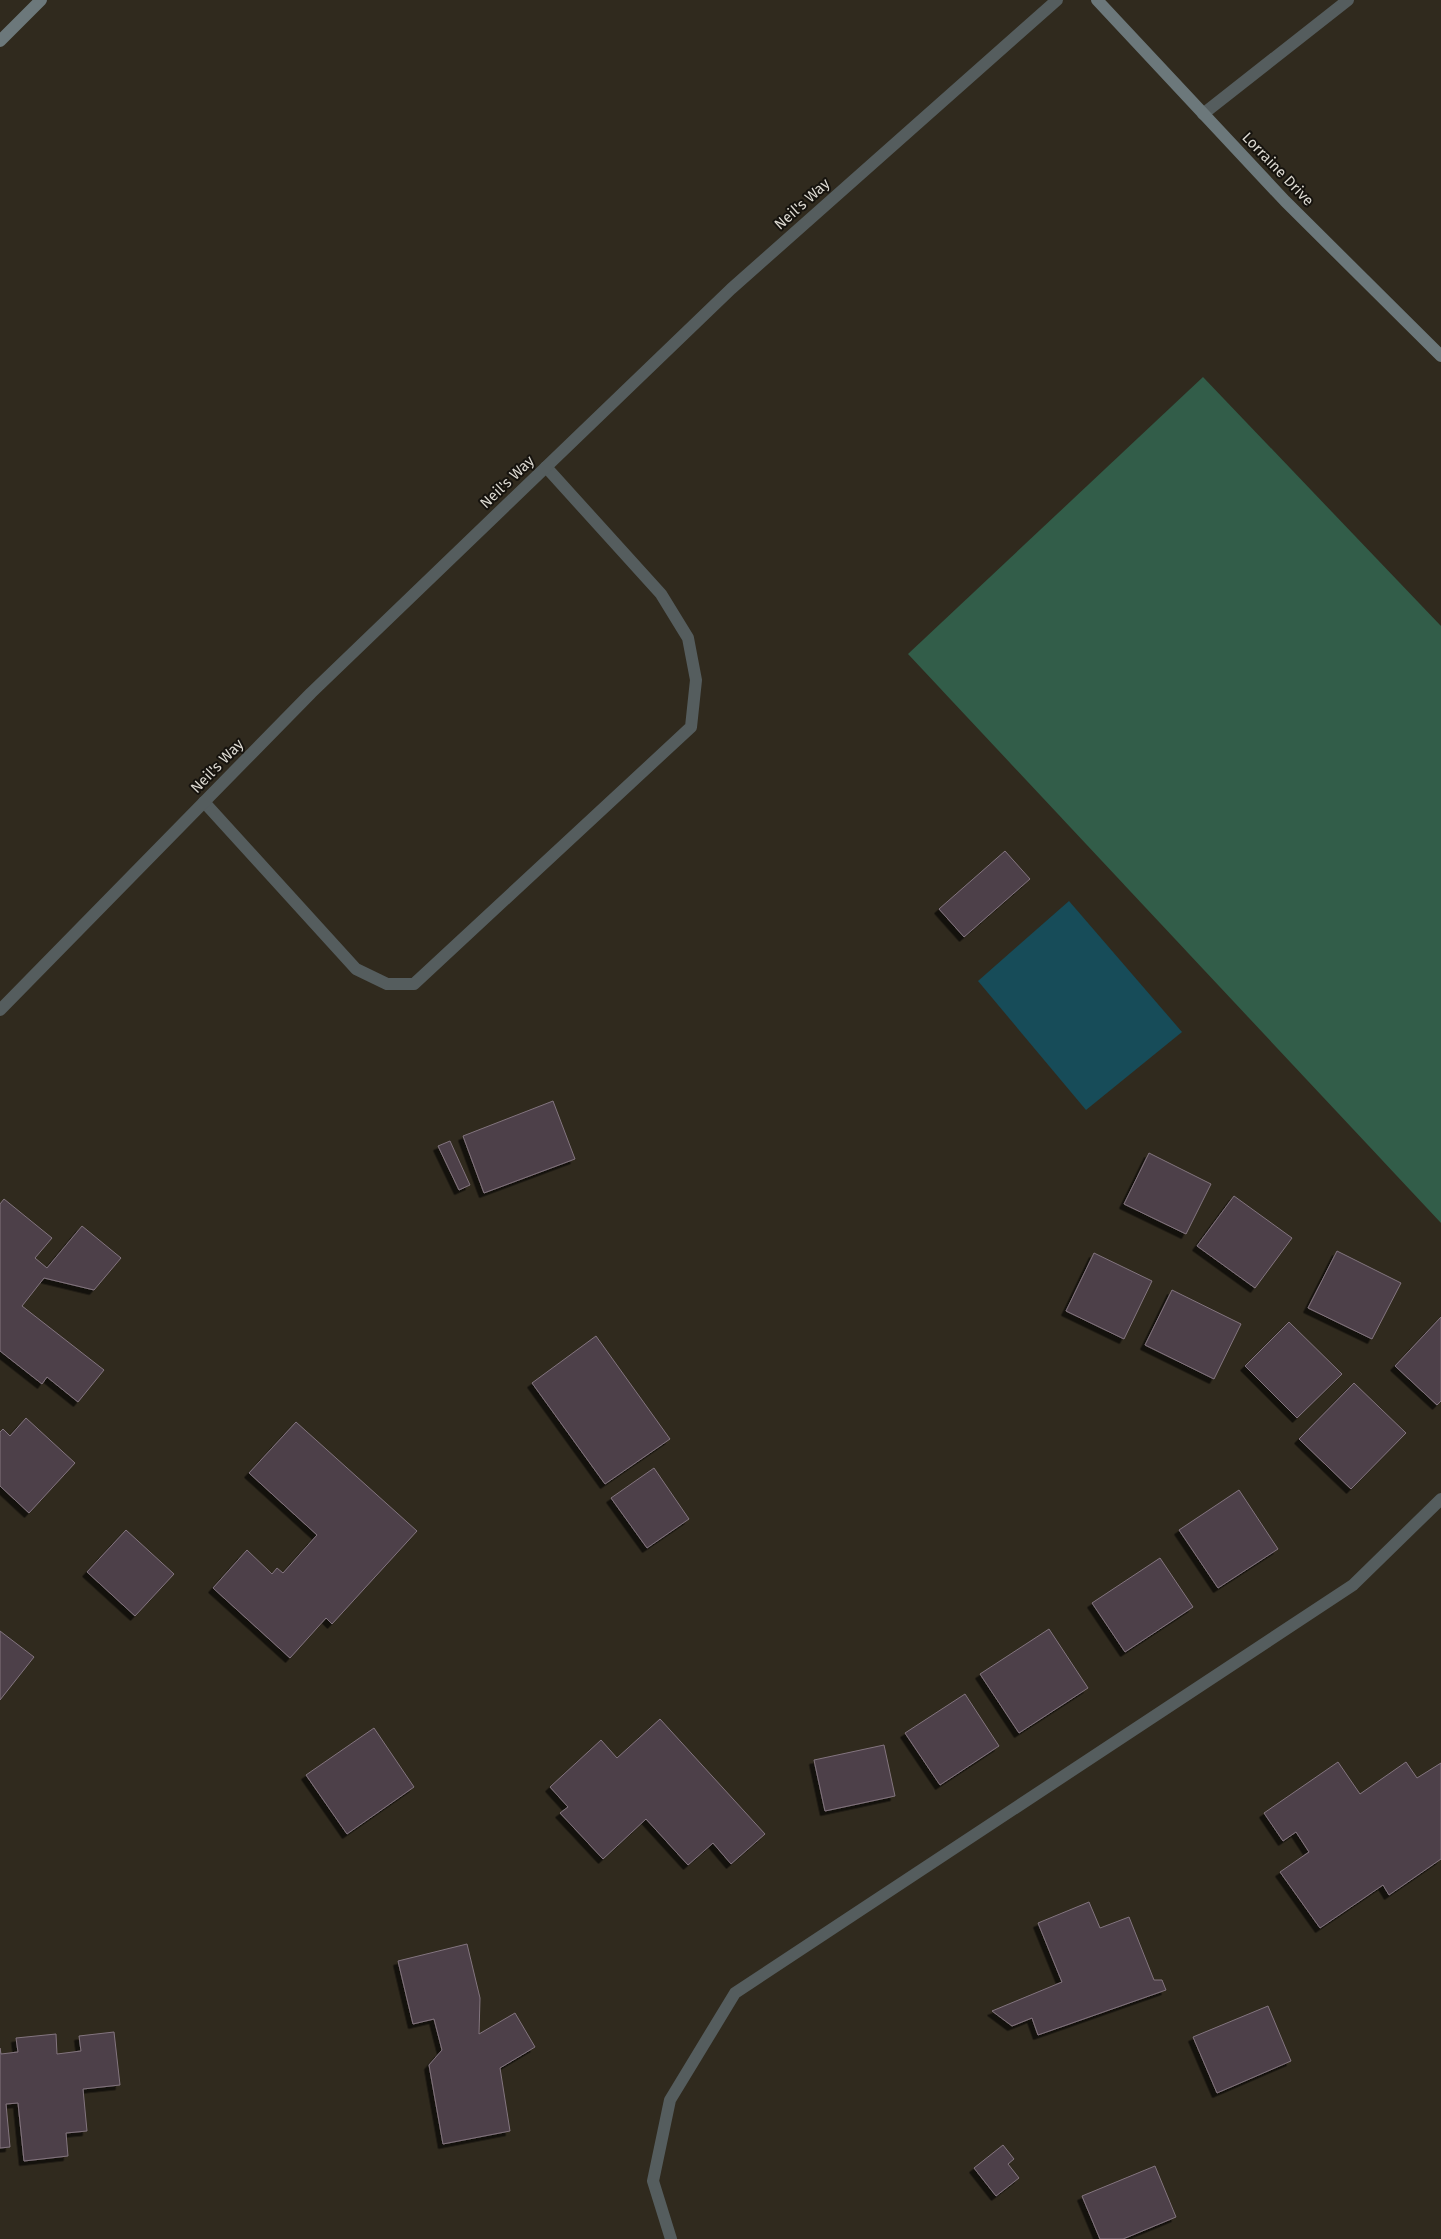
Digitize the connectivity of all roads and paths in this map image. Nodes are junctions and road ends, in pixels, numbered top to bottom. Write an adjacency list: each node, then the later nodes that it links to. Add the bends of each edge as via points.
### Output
1 (41, 0): 5 (street)
2 (1057, 0): 8 (street, Neil's Way, via 731,289)
3 (1097, 0): 6 (street, Lorraine Drive)
4 (1348, 0): 6 (street)
5 (0, 41)
6 (1203, 114): 7 (street, Lorraine Drive, via 1285,201)
7 (1441, 356)
8 (546, 467): 9 (street, Neil's Way, via 311,693); 9 (street, via 662,594 688,638 696,680 691,727 414,984 387,984 356,969)
9 (204, 802): 10 (street, Neil's Way)
10 (0, 1010)
11 (1441, 1499): 12 (street, via 1353,1585 736,1994 670,2100 653,2181)
12 (671, 2239)

